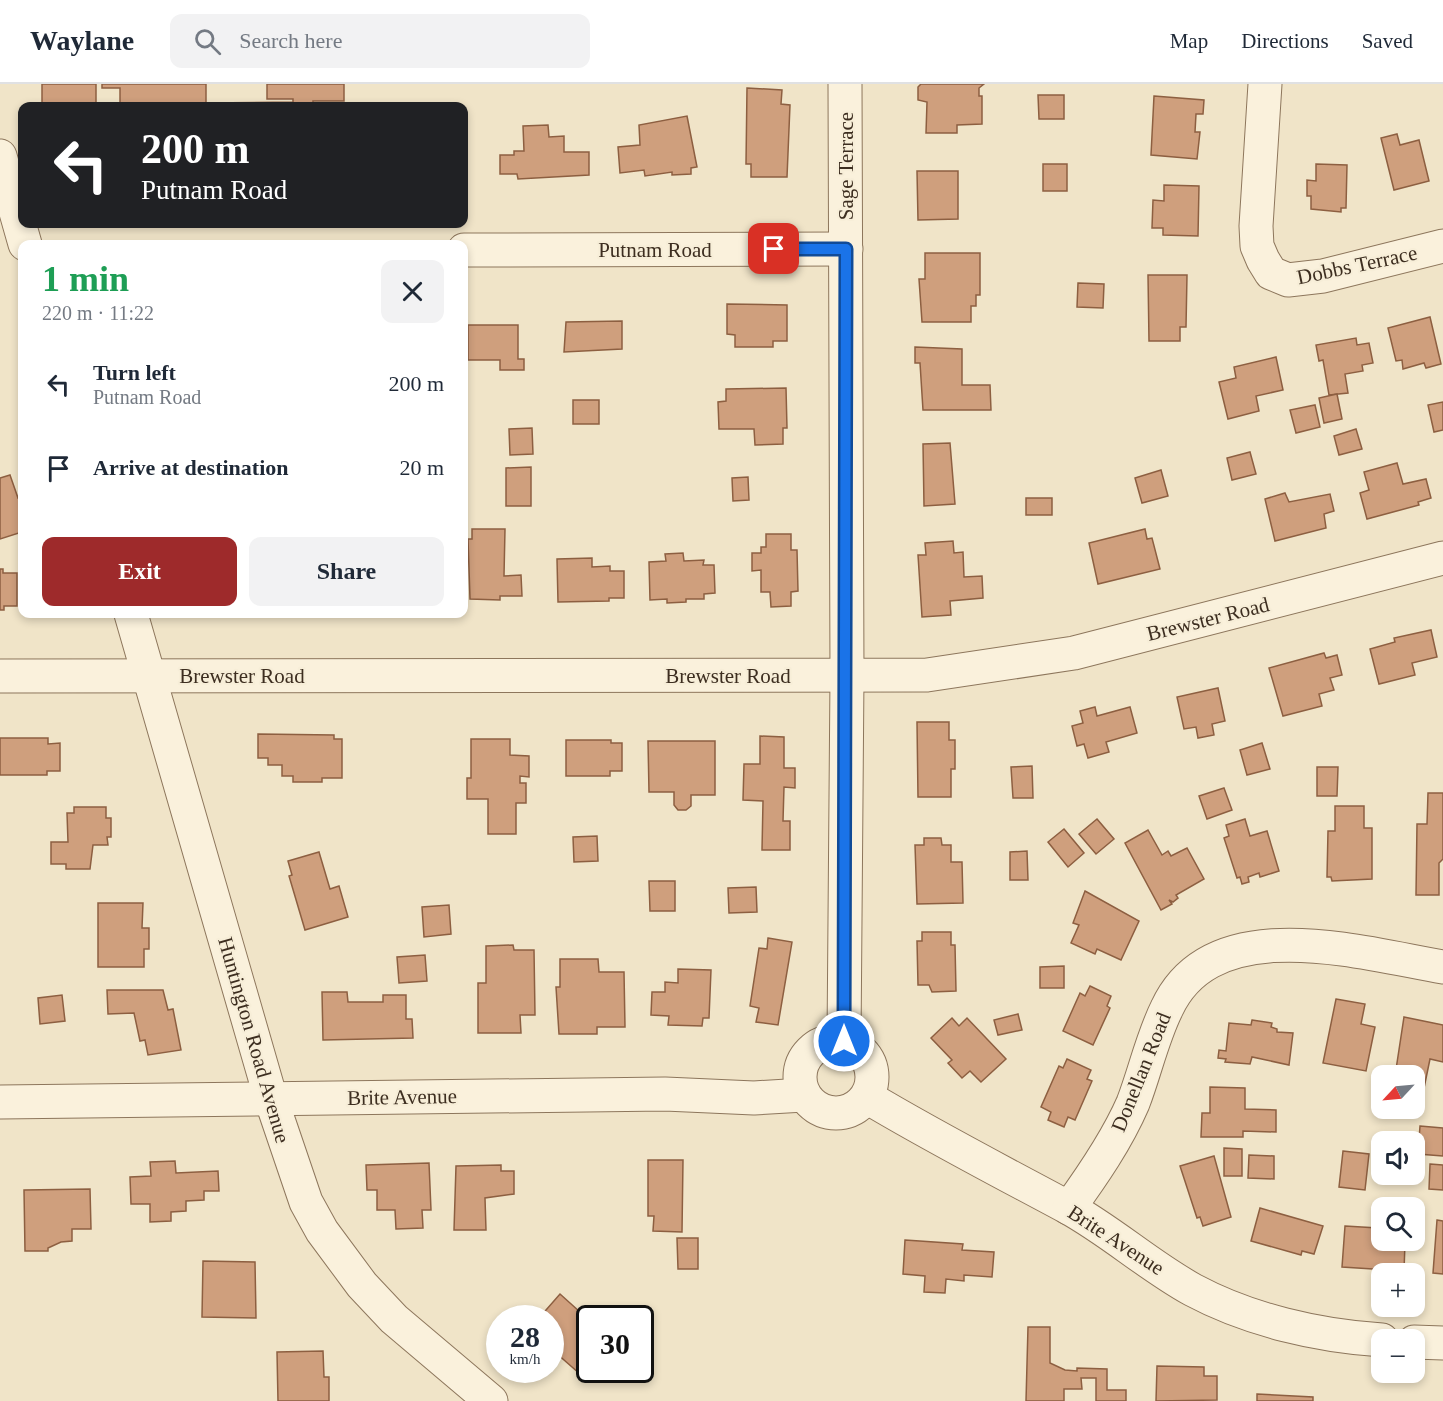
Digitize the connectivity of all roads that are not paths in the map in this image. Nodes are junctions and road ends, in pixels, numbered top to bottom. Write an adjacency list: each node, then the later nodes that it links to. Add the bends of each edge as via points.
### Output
1 (845, 84): 6 (street, Sage Terrace)
2 (1265, 84): 5 (street, Dobbs Terrace, via 1256,226 1257,246 1271,273 1288,280 1314,278)
3 (0, 156): 4 (street)
4 (18, 219)
5 (1443, 246)
6 (846, 249): 7 (street, Putnam Road); 12 (street, Sage Terrace)
7 (468, 250)
8 (1443, 558): 12 (street, Brewster Road, via 1074,653 927,675)
9 (132, 618): 11 (street, Huntington Road Avenue)
10 (0, 676): 11 (street, Brewster Road)
11 (149, 676): 12 (street, Brewster Road); 17 (street, Huntington Road Avenue)
12 (847, 676): 14 (street, Sage Terrace)
13 (1443, 967): 19 (street, Donellan Road, via 1321,946 1284,945 1238,950 1195,972 1167,1006 1132,1103 1110,1148)
14 (844, 1041): 15 (street, via 822,1043 811,1050 800,1072); 16 (street, via 863,1052 871,1064 872,1085)
15 (804, 1095): 16 (street, via 819,1110 843,1113 856,1108); 17 (street, Brite Avenue)
16 (867, 1097): 19 (street, Brite Avenue, via 946,1144)
17 (271, 1099): 18 (street, Brite Avenue); 23 (street, Huntington Road Avenue, via 306,1202 345,1264 394,1319)
18 (0, 1102)
19 (1069, 1208): 20 (street, Brite Avenue, via 1193,1290 1234,1308 1323,1334)
20 (1371, 1339)
21 (1425, 1342): 22 (street)
22 (1443, 1343)
23 (491, 1401)

